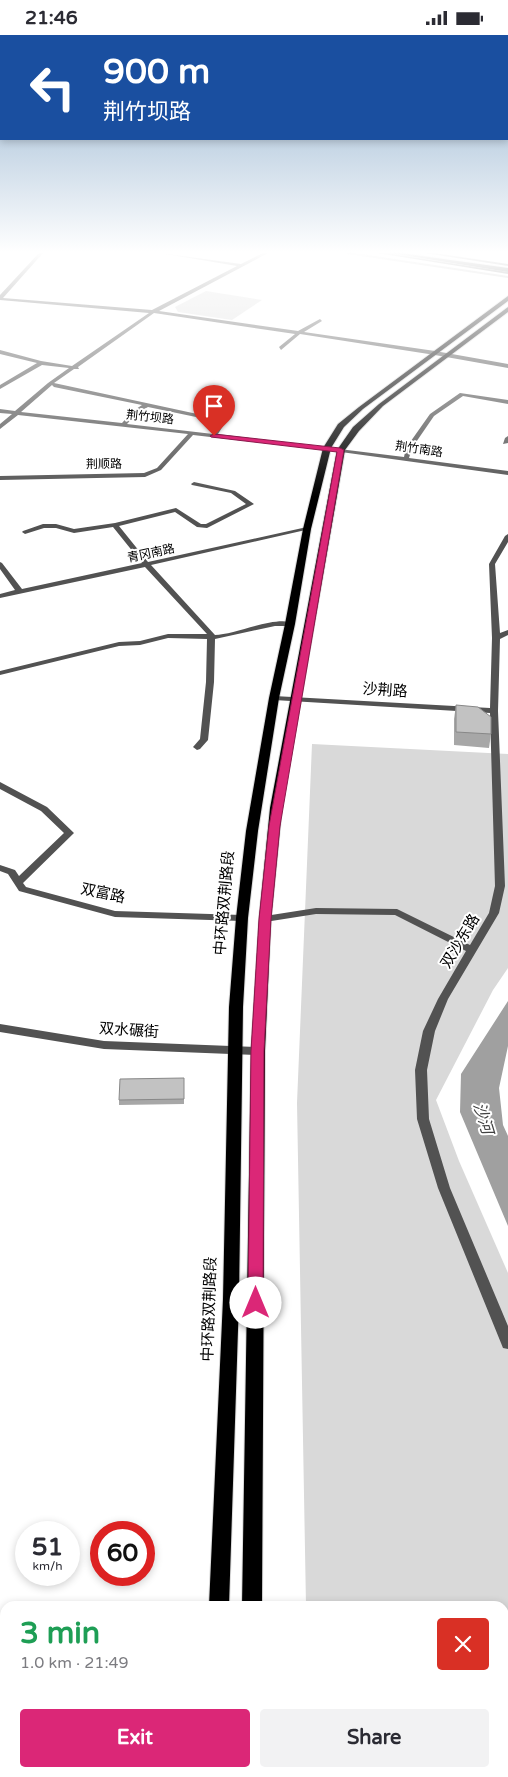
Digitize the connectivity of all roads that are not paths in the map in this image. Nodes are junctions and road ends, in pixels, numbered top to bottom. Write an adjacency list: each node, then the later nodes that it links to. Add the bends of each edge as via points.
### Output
1 (124, 334): 11 (street)
2 (297, 334): 6 (street)
3 (315, 334): 8 (street)
4 (464, 334): 8 (main road, 中环路双荆路段)
5 (470, 334): 8 (main road, 中环路双荆路段)
6 (281, 348)
7 (0, 352): 9 (street)
8 (441, 354): 10 (street); 22 (main road, 中环路双荆路段, via 361,408 341,426); 23 (main road, 中环路双荆路段, via 381,405)
9 (41, 363): 11 (street); 13 (street)
10 (508, 366)
11 (76, 368): 12 (street); 17 (street, via 50,384)
12 (54, 385): 15 (street); 17 (street)
13 (0, 387)
14 (508, 402): 24 (street, via 462,395 432,415 409,448)
15 (147, 405): 18 (street); 21 (street, via 223,421)
16 (0, 411): 17 (street, 荆竹坝路)
17 (16, 413): 18 (street, 荆竹坝路); 19 (street)
18 (123, 425): 20 (street, 荆竹坝路)
19 (0, 427)
20 (192, 433): 21 (street, 荆竹坝路); 26 (street, 荆顺路, via 159,469 145,475)
21 (214, 436): 22 (street, 荆竹坝路)
22 (327, 449): 23 (street, 荆竹南路); 29 (main road, 中环路双荆路段)
23 (340, 450): 24 (street, 荆竹南路); 42 (main road, 中环路双荆路段)
24 (406, 459): 25 (street, 荆竹南路)
25 (508, 473)
26 (0, 478)
27 (194, 483): 28 (street, via 233,492 251,504 207,526 200,526 176,510)
28 (114, 525): 30 (street, via 74,531 43,526); 33 (street)
29 (307, 529): 33 (street, 青冈南路); 36 (main road, 中环路双荆路段)
30 (26, 532)
31 (508, 536): 39 (street, 双沙东路, via 492,565)
32 (0, 564): 34 (street)
33 (147, 565): 34 (street, 青冈南路); 38 (street, via 211,633)
34 (20, 592): 35 (street, 青冈南路)
35 (0, 597)
36 (290, 624): 38 (street); 41 (main road, 中环路双荆路段)
37 (508, 632): 39 (street)
38 (211, 637): 40 (street, via 168,636 119,644); 44 (street, via 204,740)
39 (496, 638): 43 (street, 双沙东路)
40 (0, 673)
41 (274, 698): 42 (street, 沙荆路); 48 (main road, 中环路双荆路段, via 252,831)
42 (296, 699): 43 (street, 沙荆路); 49 (main road, 中环路双荆路段, via 276,808)
43 (494, 711): 50 (street, 双沙东路, via 500,886 494,913)
44 (197, 747)
45 (0, 785): 47 (street, via 44,809 69,833)
46 (0, 868): 47 (street, 双富路, via 12,873)
47 (18, 882): 48 (street, 双富路, via 22,889 115,913)
48 (242, 917): 52 (main road, 中环路双荆路段)
49 (265, 919): 50 (street, via 316,911 397,912); 53 (main road, 中环路双荆路段)
50 (472, 950): 54 (street, 双沙东路, via 443,999 429,1031 421,1070 423,1119 444,1188)
51 (0, 1028): 52 (street, 双水碾街, via 104,1045)
52 (236, 1051): 53 (street, 双水碾街); 55 (main road, 中环路双荆路段, via 231,1299)
53 (258, 1051): 56 (main road, 中环路双荆路段)
54 (508, 1343)
55 (219, 1601)
56 (252, 1601)

